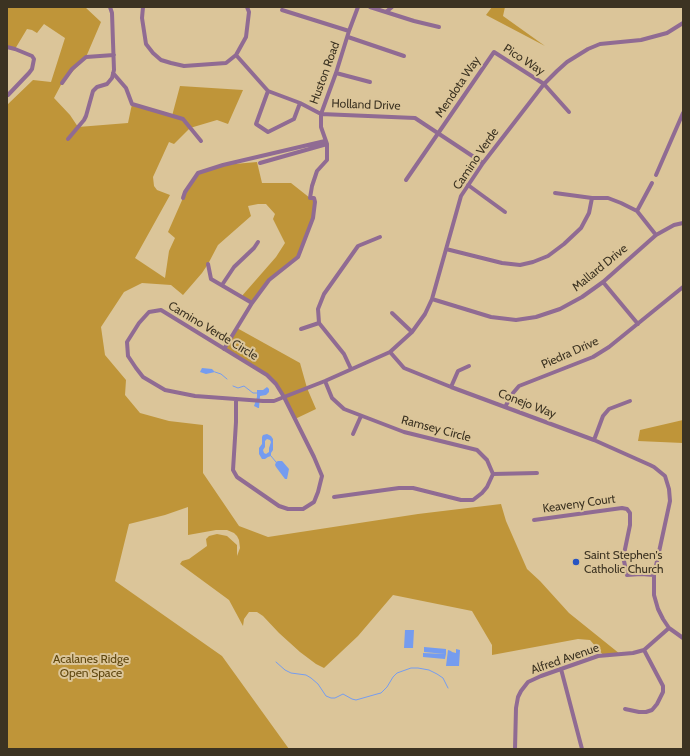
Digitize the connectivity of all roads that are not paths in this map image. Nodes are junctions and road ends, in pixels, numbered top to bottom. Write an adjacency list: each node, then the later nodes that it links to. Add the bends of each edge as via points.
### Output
1 (110, 7): 15 (street)
2 (143, 7): 16 (street, via 146,44 161,60 184,66 226,63)
3 (247, 7): 16 (street, via 249,12 246,37)
4 (358, 7): 11 (street, Huston Road)
5 (370, 7): 8 (street)
6 (392, 7): 8 (street)
7 (282, 10): 11 (street)
8 (386, 12): 10 (street)
9 (683, 23): 22 (street, Camino Verde, via 667,32 640,40 600,44 567,62)
10 (439, 27)
11 (349, 31): 12 (street, Huston Road)
12 (348, 37): 17 (street); 19 (street, Huston Road)
13 (7, 47): 24 (street, via 32,56 34,60 32,69)
14 (494, 52): 22 (street, Pico Way); 29 (street, Mendota Way)
15 (114, 55): 18 (street); 21 (street, via 86,57 72,68)
16 (236, 55): 23 (street, Holland Drive)
17 (404, 56)
18 (113, 73): 30 (street, via 107,84 93,91 84,120); 31 (street, via 126,88 132,104 183,120)
19 (336, 73): 20 (street); 28 (street, Huston Road)
20 (370, 82)
21 (62, 83)
22 (544, 84): 26 (street, Pico Way); 34 (street, Camino Verde)
23 (268, 91): 25 (street, Holland Drive); 25 (street, via 256,124 268,132 294,119)
24 (8, 95)
25 (300, 103): 28 (street, Holland Drive)
26 (568, 112)
27 (683, 113): 35 (street)
28 (321, 114): 29 (street, Holland Drive, via 415,118); 32 (street, Huston Road, via 321,127)
29 (439, 133): 34 (street); 36 (street, Mendota Way)
30 (68, 139)
31 (201, 141)
32 (326, 142): 33 (street); 40 (street, via 198,173); 54 (street, Huston Road, via 327,160 317,171 312,186 310,198 314,198 315,202 313,218 298,257 269,280)
33 (260, 163)
34 (483, 163): 38 (street, Camino Verde)
35 (656, 175)
36 (406, 180)
37 (652, 183): 42 (street)
38 (468, 185): 43 (street); 48 (street, Camino Verde, via 461,196)
39 (555, 193): 41 (street)
40 (183, 198)
41 (592, 198): 42 (street, via 608,198); 48 (street, via 589,213 581,228 548,256 533,262 520,265 502,264)
42 (637, 211): 45 (street)
43 (505, 212)
44 (683, 223): 45 (street, Mallard Drive)
45 (656, 235): 50 (street, Mallard Drive)
46 (380, 237): 56 (street, via 358,246 324,294 318,309)
47 (258, 242): 51 (street, via 234,267)
48 (446, 249): 53 (street, Camino Verde)
49 (208, 264): 51 (street, via 211,278)
50 (603, 282): 53 (street, Mallard Drive, via 560,309 516,320 491,317); 57 (street)
51 (222, 285): 54 (street)
52 (683, 287): 57 (street, Piedra Drive)
53 (432, 299): 59 (street, Camino Verde)
54 (252, 303): 60 (street, Huston Road)
55 (392, 313): 59 (street)
56 (319, 323): 58 (street); 63 (street, via 344,354)
57 (638, 324): 69 (street, Piedra Drive, via 593,357 519,386)
58 (301, 329)
59 (412, 332): 61 (street, Camino Verde)
60 (224, 349): 66 (street, Camino Verde Circle, via 267,375); 67 (street, Camino Verde Circle, via 161,310 149,312 127,342 128,356 143,377 165,390 195,396)
61 (390, 352): 63 (street, Camino Verde); 65 (street, Conejo Way, via 404,368)
62 (469, 366): 65 (street, via 458,371)
63 (351, 369): 64 (street, Camino Verde)
64 (325, 381): 66 (street, Camino Verde); 70 (street, Ramsey Circle, via 332,398 344,409)
65 (451, 387): 69 (street, Conejo Way)
66 (284, 397): 67 (street, Camino Verde Circle, via 274,401); 67 (street, via 322,476 314,502 303,508 288,509 279,506 237,477 233,470)
67 (236, 399)
68 (630, 401): 72 (street, via 609,409 603,416)
69 (505, 407): 72 (street, Conejo Way)
70 (361, 416): 71 (street); 74 (street, Ramsey Circle, via 404,432 477,450 487,460)
71 (353, 434)
72 (594, 440): 77 (street, Conejo Way, via 650,465 665,476 670,501)
73 (537, 472): 74 (street)
74 (493, 474): 75 (street, via 487,487 473,500 461,500 412,488)
75 (334, 497)
76 (534, 520): 77 (street, Keaveny Court, via 627,509 630,513 630,525 624,562 627,575)
77 (654, 575): 78 (street, via 654,595 658,609)
78 (669, 628): 79 (street); 80 (street)
79 (683, 638)
80 (644, 650): 81 (street, Alfred Avenue, via 598,656); 82 (street, via 663,686 663,692 652,710 639,712)
81 (562, 669): 83 (street, Alfred Avenue, via 528,682 518,697); 84 (street)
82 (625, 709)
83 (515, 749)
84 (582, 749)

